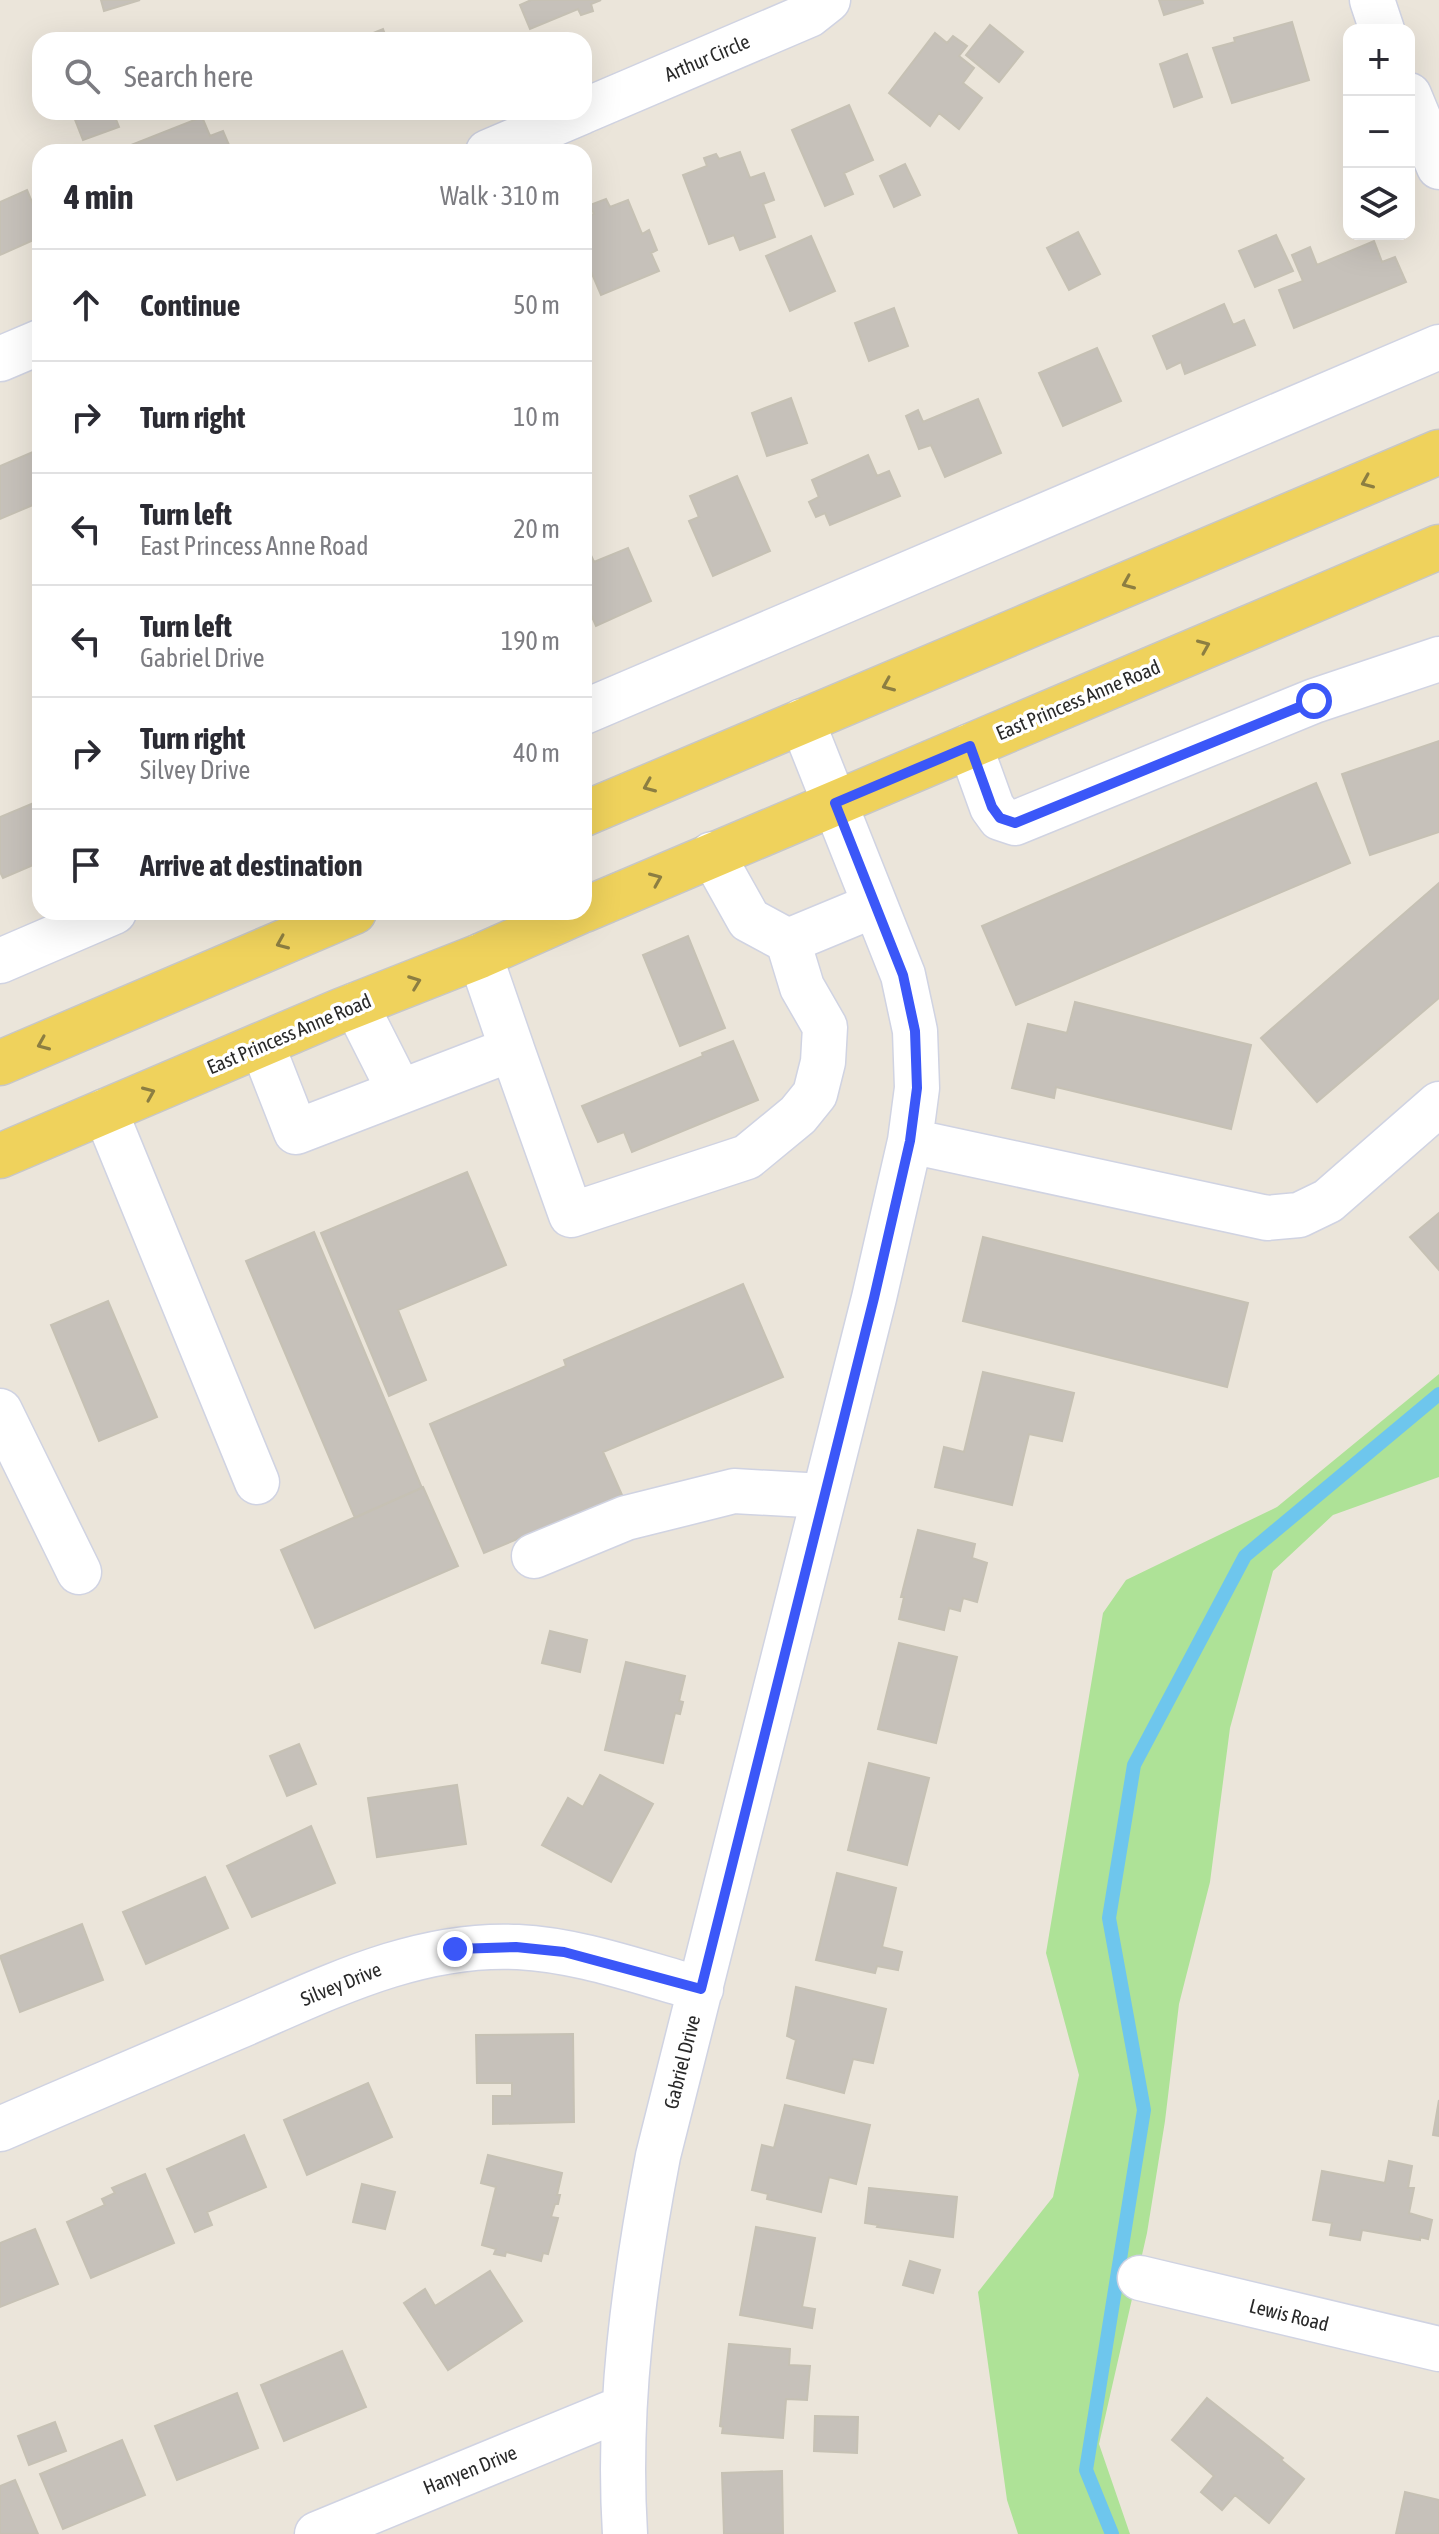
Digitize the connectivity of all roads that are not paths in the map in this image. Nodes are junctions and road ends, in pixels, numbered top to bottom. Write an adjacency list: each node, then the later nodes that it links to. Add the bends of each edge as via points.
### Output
1 (828, 0): 5 (street, Arthur Circle, via 809,15)
2 (1372, 0): 3 (street)
3 (1380, 24)
4 (1409, 96): 8 (street)
5 (592, 108)
6 (564, 120): 7 (street, Arthur Circle)
7 (507, 144)
8 (1439, 167)
9 (32, 345): 11 (street)
10 (1439, 347): 15 (street)
11 (0, 359)
12 (1439, 452): 16 (main road, one-way to 16)
13 (1439, 547): 17 (main road, East Princess Anne Road, one-way to 13)
14 (1439, 659): 17 (street, via 1314,701 1015,823 1000,818 992,807)
15 (592, 709)
16 (802, 721): 18 (street, Gabriel Drive); 19 (main road, one-way to 19)
17 (970, 746): 18 (main road, East Princess Anne Road)
18 (835, 803): 20 (main road, East Princess Anne Road); 21 (street, Gabriel Drive)
19 (592, 811)
20 (712, 854): 22 (main road, East Princess Anne Road, one-way to 20); 26 (street, via 749,920)
21 (875, 905): 26 (street); 36 (street, Gabriel Drive, via 903,975 915,1031 917,1088)
22 (592, 907)
23 (95, 920): 28 (street)
24 (335, 920): 32 (main road, one-way to 32)
25 (562, 920): 27 (main road, East Princess Anne Road)
26 (788, 941): 31 (street, via 802,987 825,1027 823,1062 815,1094 747,1157 571,1215)
27 (480, 956): 29 (main road, East Princess Anne Road, one-way to 27); 31 (street)
28 (0, 961)
29 (356, 1005): 30 (main road, East Princess Anne Road); 33 (street)
30 (262, 1045): 33 (street, via 296,1132); 35 (main road, East Princess Anne Road, one-way to 30)
31 (512, 1049): 33 (street)
32 (0, 1063)
33 (400, 1092)
34 (1439, 1104): 36 (street, via 1328,1201 1299,1215 1267,1218)
35 (105, 1111): 37 (main road, East Princess Anne Road); 39 (street)
36 (910, 1141): 40 (street, Gabriel Drive)
37 (0, 1156)
38 (0, 1411): 42 (street)
39 (257, 1482)
40 (824, 1496): 41 (street, via 734,1491 626,1518); 43 (street, Gabriel Drive)
41 (534, 1556)
42 (79, 1572)
43 (701, 1989): 44 (street, Silvey Drive, via 564,1952 470,1948 407,1958); 47 (street, Gabriel Drive, via 639,2253)
44 (0, 2129)
45 (1140, 2278): 46 (street, Lewis Road)
46 (1439, 2349)
47 (623, 2408): 48 (street, Hanyen Drive); 49 (street, Gabriel Drive)
48 (317, 2534)
49 (625, 2534)

